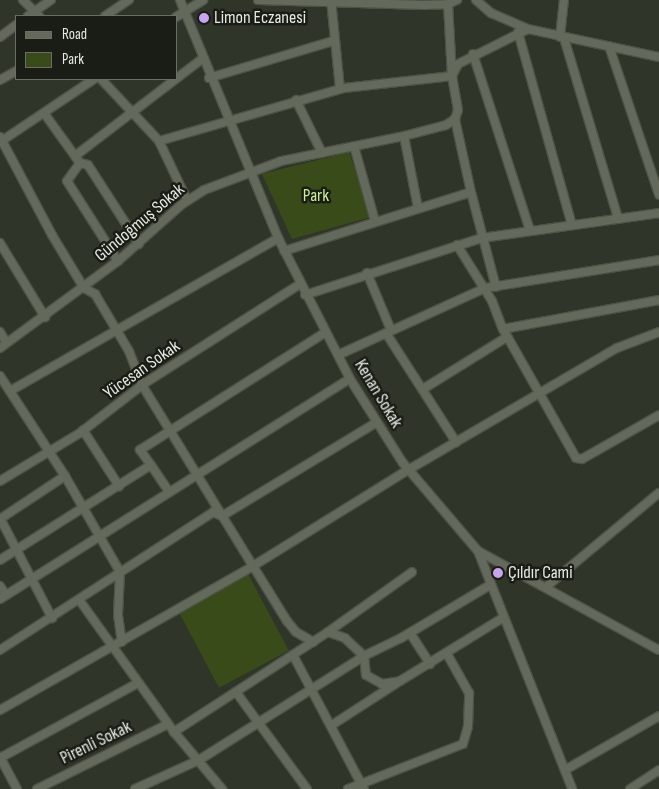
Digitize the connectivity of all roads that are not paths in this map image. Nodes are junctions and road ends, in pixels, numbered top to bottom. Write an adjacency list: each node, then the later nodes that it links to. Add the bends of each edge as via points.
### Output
1 (23, 0): 13 (street)
2 (51, 0): 13 (street)
3 (128, 0): 14 (street)
4 (180, 0): 12 (street, Kenan Sokak)
5 (203, 0): 12 (street)
6 (258, 0): 10 (street)
7 (457, 0): 11 (street)
8 (476, 0): 17 (street, via 492,13)
9 (564, 0): 20 (street)
10 (331, 2): 11 (street); 21 (street)
11 (448, 4): 27 (street)
12 (184, 11): 15 (street); 25 (street, Kenan Sokak)
13 (34, 15)
14 (106, 15)
15 (178, 16)
16 (15, 26): 19 (street)
17 (528, 29): 18 (street); 20 (street)
18 (518, 32): 23 (street); 55 (street)
19 (0, 37)
20 (562, 38): 22 (street); 53 (street)
21 (333, 40): 29 (street); 34 (street)
22 (609, 46): 24 (street); 49 (street)
23 (474, 54): 27 (street, via 458,64); 56 (street)
24 (659, 57)
25 (202, 59): 28 (street); 29 (street, Kenan Sokak)
26 (15, 72): 30 (street)
27 (452, 76): 34 (street); 39 (street, via 458,110)
28 (178, 78)
29 (210, 78): 38 (street, Kenan Sokak)
30 (0, 80)
31 (93, 80): 36 (street)
32 (102, 80): 37 (street)
33 (176, 80): 37 (street)
34 (340, 88): 35 (street)
35 (296, 100): 38 (street); 44 (street)
36 (44, 113): 41 (street); 45 (street)
37 (134, 113): 42 (street); 45 (street)
38 (230, 119): 42 (street); 47 (street, Kenan Sokak)
39 (455, 119): 40 (street, Gündoğmuş Sokak, via 446,125); 48 (street)
40 (404, 136): 43 (street, Gündoğmuş Sokak); 51 (street)
41 (1, 140): 68 (street)
42 (159, 141): 50 (street)
43 (354, 146): 44 (street, Gündoğmuş Sokak); 54 (street)
44 (322, 153): 47 (street, Gündoğmuş Sokak)
45 (75, 156): 46 (street)
46 (80, 163): 60 (street, via 88,165); 64 (street, via 67,181)
47 (248, 171): 50 (street, Gündoğmuş Sokak); 57 (street, Kenan Sokak)
48 (471, 192): 51 (street); 58 (street)
49 (659, 195)
50 (187, 200): 60 (street, Gündoğmuş Sokak)
51 (418, 208): 54 (street)
52 (659, 213): 53 (street)
53 (618, 218): 55 (street)
54 (375, 221): 62 (street)
55 (572, 224): 56 (street)
56 (530, 231): 58 (street)
57 (278, 238): 62 (street, Kenan Sokak); 73 (street)
58 (482, 238): 61 (street); 67 (street)
59 (0, 243): 72 (street)
60 (140, 244): 64 (street, Gündoğmuş Sokak)
61 (457, 245): 65 (street); 69 (street)
62 (284, 251): 66 (street, Kenan Sokak)
63 (659, 260): 67 (street)
64 (118, 262): 68 (street, Gündoğmuş Sokak)
65 (367, 273): 70 (street); 75 (street)
66 (300, 284): 70 (street, Kenan Sokak); 84 (street, Yücesan Sokak)
67 (496, 287): 69 (street)
68 (84, 288): 72 (street, Gündoğmuş Sokak); 73 (street, via 94,294)
69 (485, 288): 74 (street); 75 (street)
70 (305, 295): 77 (street, Kenan Sokak)
71 (659, 300): 74 (street)
72 (45, 317): 80 (street, Gündoğmuş Sokak)
73 (116, 329): 84 (street); 86 (street)
74 (502, 329): 79 (street)
75 (389, 331): 81 (street); 85 (street)
76 (0, 332): 80 (street)
77 (326, 332): 81 (street, Kenan Sokak); 91 (street)
78 (659, 332): 87 (street, via 616,348)
79 (507, 337): 85 (street); 87 (street)
80 (3, 345)
81 (338, 355): 83 (street, Kenan Sokak)
82 (0, 376): 86 (street)
83 (350, 379): 89 (street, Kenan Sokak); 96 (street)
84 (142, 385): 90 (street, Yücesan Sokak); 91 (street)
85 (423, 389): 92 (street)
86 (10, 391): 93 (street)
87 (538, 394): 88 (street, via 576,458 582,459); 92 (street)
88 (659, 415)
89 (377, 422): 95 (street, Kenan Sokak); 103 (street)
90 (83, 430): 93 (street, Yücesan Sokak); 99 (street)
91 (171, 430): 94 (street, via 140,450); 96 (street)
92 (456, 442): 95 (street)
93 (49, 452): 97 (street); 98 (street, Yücesan Sokak)
94 (151, 465): 99 (street); 100 (street)
95 (408, 470): 107 (street, Kenan Sokak); 109 (street)
96 (198, 474): 100 (street); 103 (street)
97 (65, 476): 102 (street); 104 (street)
98 (0, 481)
99 (119, 486): 102 (street)
100 (169, 492): 105 (street)
101 (659, 492): 115 (street)
102 (84, 509): 105 (street); 106 (street)
103 (222, 516): 109 (street); 110 (street, via 213,512)
104 (0, 518): 106 (street)
105 (99, 537): 110 (street); 112 (street)
106 (18, 549): 108 (street); 112 (street)
107 (478, 551): 113 (street, Kenan Sokak, via 491,579); 115 (street)
108 (0, 560)
109 (253, 566): 122 (street); 123 (street, via 296,632)
110 (120, 572): 117 (street); 122 (street, via 118,615)
111 (412, 572): 120 (street)
112 (32, 578): 116 (street); 119 (street)
113 (490, 585): 118 (street, Kenan Sokak); 121 (street)
114 (0, 586): 116 (street)
115 (546, 587): 126 (street)
116 (3, 597)
117 (80, 601): 119 (street); 124 (street)
118 (504, 617): 127 (street); 143 (street, Kenan Sokak)
119 (52, 618): 125 (street)
120 (328, 632): 123 (street); 129 (street, via 344,638)
121 (410, 633): 129 (street); 130 (street)
122 (122, 642): 124 (street)
123 (313, 642): 128 (street)
124 (113, 648): 132 (street); 135 (street)
125 (0, 650)
126 (659, 650)
127 (447, 654): 130 (street); 147 (street, via 469,694 468,727 463,744)
128 (293, 655): 133 (street); 134 (street)
129 (364, 656): 131 (street, via 363,667 371,680 382,684); 133 (street)
130 (430, 664): 131 (street)
131 (400, 681): 139 (street)
132 (138, 683): 138 (street); 141 (street)
133 (312, 689): 137 (street); 139 (street)
134 (236, 692): 137 (street); 140 (street)
135 (0, 710)
136 (659, 716): 143 (street)
137 (258, 723): 142 (street); 152 (street)
138 (168, 724): 140 (street); 149 (street, Pirenli Sokak)
139 (332, 725): 147 (street)
140 (174, 732): 142 (street)
141 (0, 758): 145 (street)
142 (199, 760): 150 (street); 151 (street)
143 (565, 770): 154 (street, Kenan Sokak)
144 (659, 770): 155 (street)
145 (8, 771): 146 (street); 148 (street)
146 (0, 775)
147 (363, 786): 153 (street)
148 (18, 789)
149 (37, 789)
150 (135, 789)
151 (222, 789)
152 (307, 789)
153 (348, 789)
154 (572, 789)
155 (630, 789)

